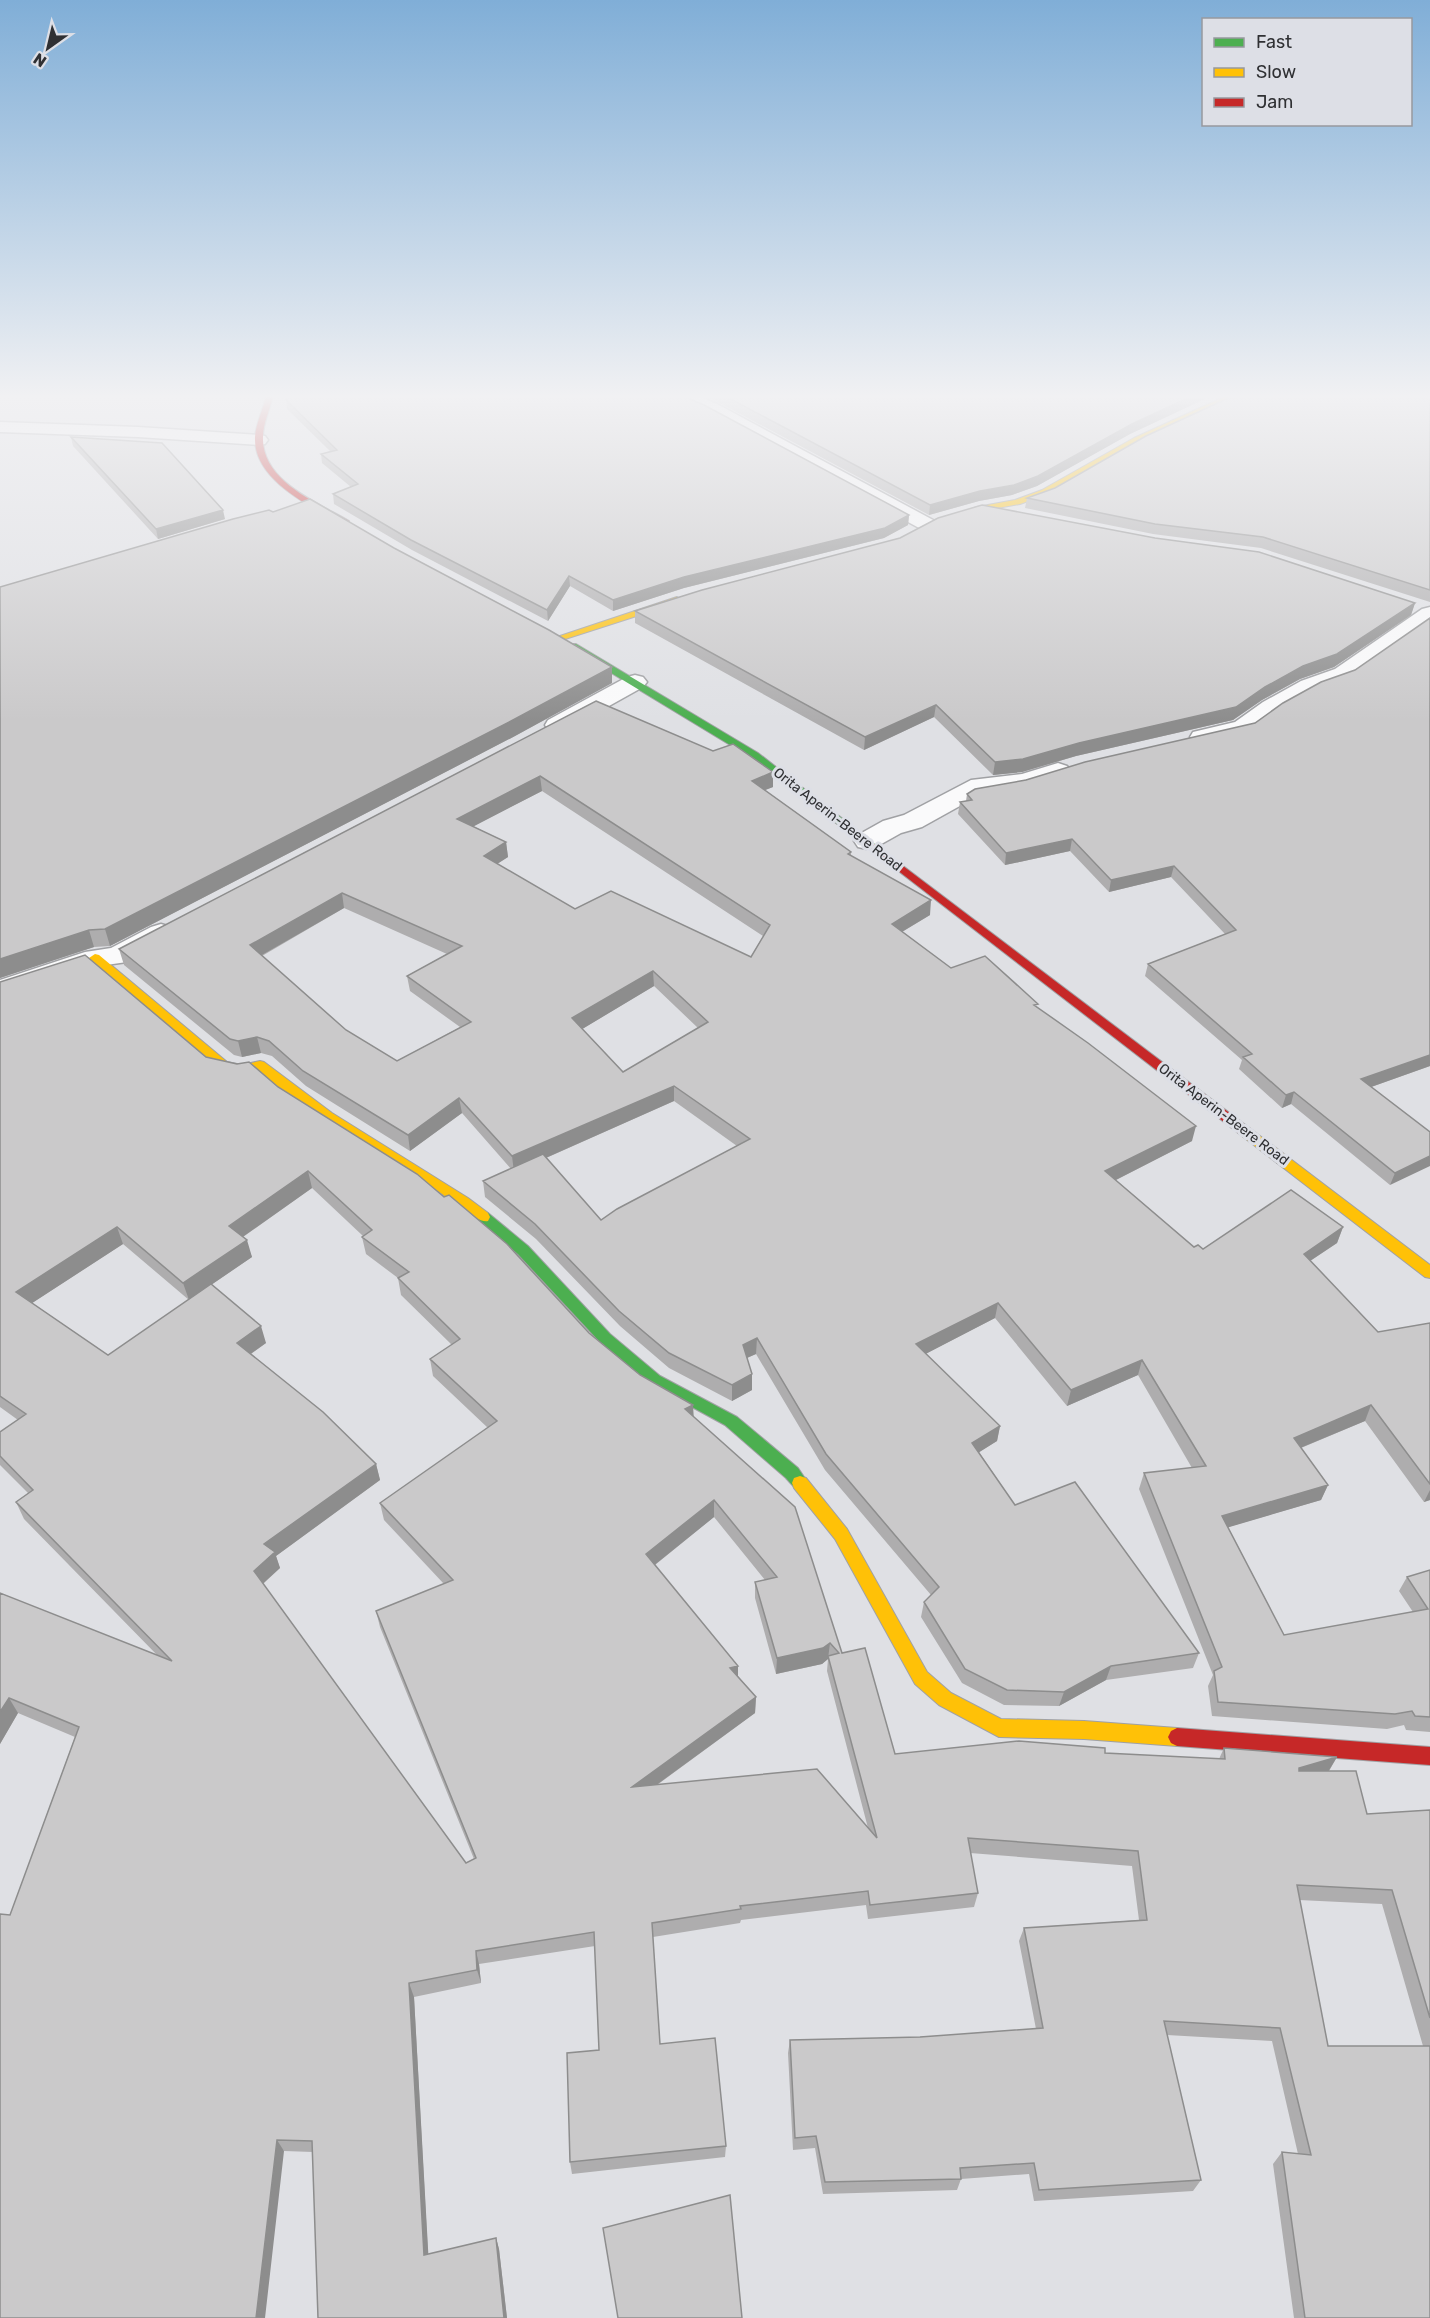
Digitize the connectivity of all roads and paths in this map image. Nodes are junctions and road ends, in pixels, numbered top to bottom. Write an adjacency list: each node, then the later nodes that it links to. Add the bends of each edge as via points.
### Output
1 (315, 504): 5 (street); 7 (street)
2 (878, 504): 8 (street)
3 (1006, 504): 4 (street)
4 (980, 509): 6 (street); 8 (street)
5 (283, 513)
6 (1032, 517)
7 (357, 529)
8 (921, 529)
9 (693, 595): 12 (street, Orita Aperin-Beere Road, via 553,635)
10 (1407, 604): 11 (street)
11 (1430, 612): 14 (street, via 1343,674 1300,691 1243,727)
12 (635, 682): 13 (street); 16 (street, Orita Aperin-Beere Road, via 754,755)
13 (534, 738)
14 (1180, 742)
15 (1077, 765): 16 (street, via 1024,782 980,785)
16 (867, 841): 20 (street, Orita Aperin-Beere Road)
17 (180, 923): 18 (street, via 117,956)
18 (96, 958): 19 (street); 21 (street, via 223,1065 242,1069 260,1065 294,1095 457,1195 523,1251 605,1338 655,1380 731,1421 792,1473 841,1534 921,1678 945,1699 999,1728 1096,1731)
19 (0, 990)
20 (1430, 1274)
21 (1430, 1756)

